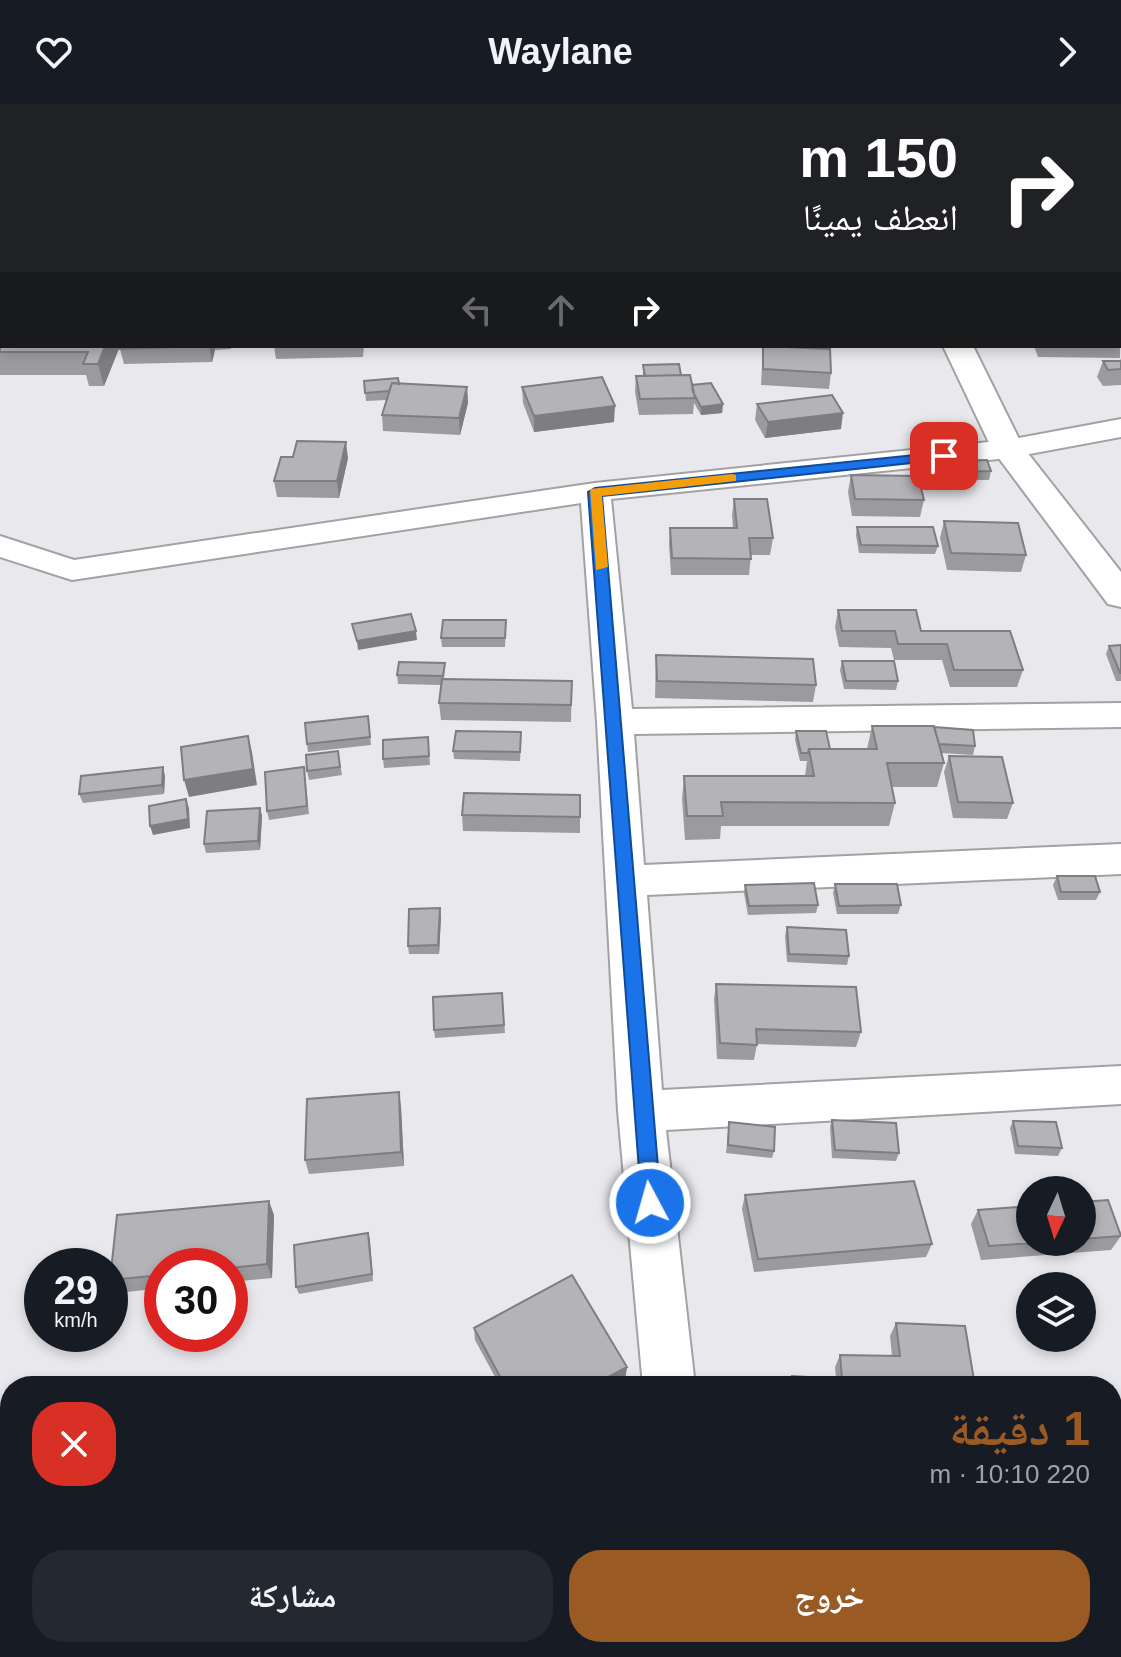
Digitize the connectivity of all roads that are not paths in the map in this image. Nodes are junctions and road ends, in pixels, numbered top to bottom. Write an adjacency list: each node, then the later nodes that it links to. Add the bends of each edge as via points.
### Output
1 (959, 348): 3 (street)
2 (1121, 428): 3 (street)
3 (1008, 449): 4 (street); 6 (street)
4 (595, 492): 5 (street, via 72,570); 8 (street)
5 (0, 546)
6 (1121, 596)
7 (1121, 715): 8 (street)
8 (615, 722): 10 (street)
9 (1121, 859): 10 (street)
10 (623, 881): 12 (street)
11 (1121, 1085): 12 (street)
12 (641, 1111): 13 (street)
13 (668, 1376)

